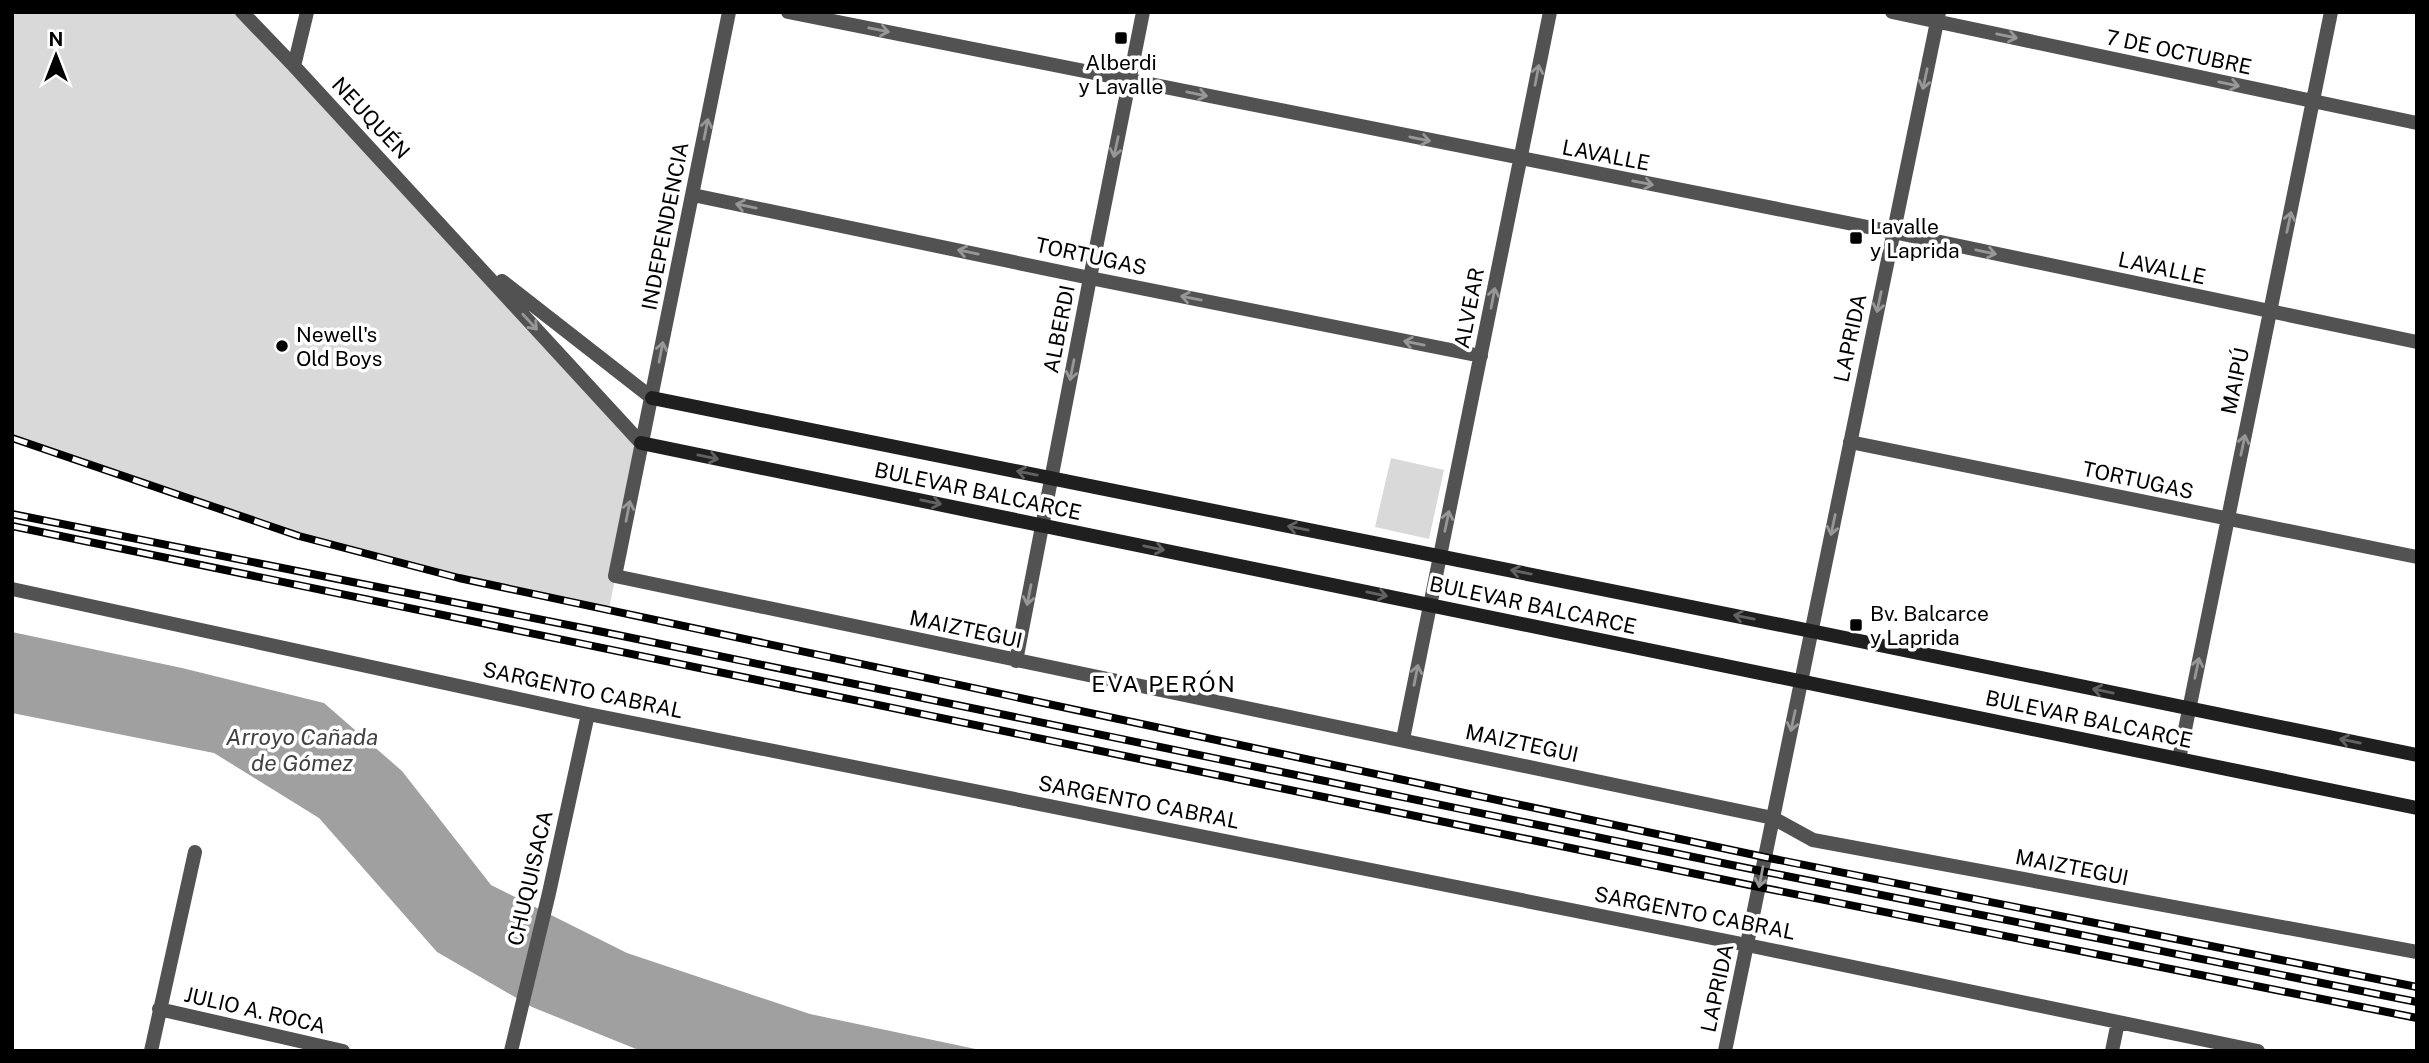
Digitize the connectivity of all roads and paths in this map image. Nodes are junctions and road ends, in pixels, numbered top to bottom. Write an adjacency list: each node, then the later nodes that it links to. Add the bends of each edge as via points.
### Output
1 (242, 12): 10 (street, NEUQUÉN)
2 (307, 12): 10 (street)
3 (729, 12): 15 (street, INDEPENDENCIA, one-way to 3)
4 (788, 12): 11 (street, LAVALLE, one-way to 11)
5 (1143, 12): 11 (street, ALBERDI)
6 (1550, 12): 14 (street, ALVEAR, one-way to 6)
7 (1892, 12): 9 (street, 7 DE OCTUBRE)
8 (2332, 12): 12 (street, MAIPÚ)
9 (1938, 17): 12 (street, 7 DE OCTUBRE, one-way to 12); 16 (street, LAPRIDA, one-way to 16)
10 (294, 66): 17 (street, NEUQUÉN)
11 (1130, 80): 14 (street, LAVALLE, one-way to 14); 18 (street, ALBERDI, one-way to 18)
12 (2313, 102): 13 (street, 7 DE OCTUBRE); 19 (street, MAIPÚ, one-way to 12)
13 (2417, 123)
14 (1520, 160): 16 (street, LAVALLE, one-way to 16); 21 (street, ALVEAR, one-way to 14)
15 (693, 194): 18 (street, TORTUGAS, one-way to 15); 22 (street, INDEPENDENCIA, one-way to 15)
16 (1894, 232): 19 (street, LAVALLE, one-way to 19); 23 (street, LAPRIDA, one-way to 23)
17 (468, 254): 22 (street, NEUQUÉN); 24 (street, NEUQUÉN, one-way to 24)
18 (1090, 278): 21 (street, TORTUGAS, one-way to 18); 25 (street, ALBERDI, one-way to 25)
19 (2270, 312): 20 (street, LAVALLE); 26 (street, MAIPÚ, one-way to 19)
20 (2417, 342)
21 (1481, 356): 28 (street, ALVEAR, one-way to 21)
22 (652, 398): 24 (street, INDEPENDENCIA); 25 (main road, BULEVAR BALCARCE, one-way to 22)
23 (1850, 442): 26 (street, TORTUGAS); 33 (street, LAPRIDA, one-way to 33)
24 (641, 445): 27 (main road, BULEVAR BALCARCE, one-way to 27); 30 (street, INDEPENDENCIA, one-way to 24)
25 (1052, 478): 27 (street, ALBERDI); 28 (main road, BULEVAR BALCARCE, one-way to 25)
26 (2228, 520): 29 (street, TORTUGAS); 36 (street, MAIPÚ, one-way to 26)
27 (1042, 527): 32 (main road, BULEVAR BALCARCE, one-way to 32); 34 (street, ALBERDI, one-way to 34)
28 (1440, 556): 32 (street, ALVEAR); 33 (main road, BULEVAR BALCARCE, one-way to 28)
29 (2417, 557)
30 (615, 576): 34 (street, MAIZTEGUI)
31 (12, 589): 37 (street, SARGENTO CABRAL)
32 (1429, 608): 35 (main road, BULEVAR BALCARCE); 38 (street, ALVEAR, one-way to 32)
33 (1811, 631): 35 (street, LAPRIDA); 36 (main road, BULEVAR BALCARCE, one-way to 33)
34 (1016, 661): 38 (street, MAIZTEGUI)
35 (1801, 681): 40 (main road, BULEVAR BALCARCE); 42 (street, LAPRIDA, one-way to 42)
36 (2189, 708): 39 (main road, BULEVAR BALCARCE, one-way to 36); 40 (street, MAIPÚ)
37 (588, 713): 44 (street, SARGENTO CABRAL); 50 (street, CHUQUISACA)
38 (1403, 739): 42 (street, MAIZTEGUI)
39 (2417, 755)
40 (2179, 759): 41 (main road, BULEVAR BALCARCE)
41 (2417, 808)
42 (1774, 814): 44 (street, LAPRIDA, one-way to 44); 45 (street, MAIZTEGUI, via 1812,840)
43 (195, 852): 46 (street)
44 (1747, 944): 47 (street, SARGENTO CABRAL); 51 (street, LAPRIDA)
45 (2417, 952)
46 (159, 1009): 48 (street); 49 (street, JULIO A. ROCA)
47 (2118, 1023): 52 (street); 53 (street, SARGENTO CABRAL)
48 (150, 1051)
49 (342, 1051)
50 (511, 1051)
51 (1725, 1051)
52 (2112, 1051)
53 (2258, 1051)

